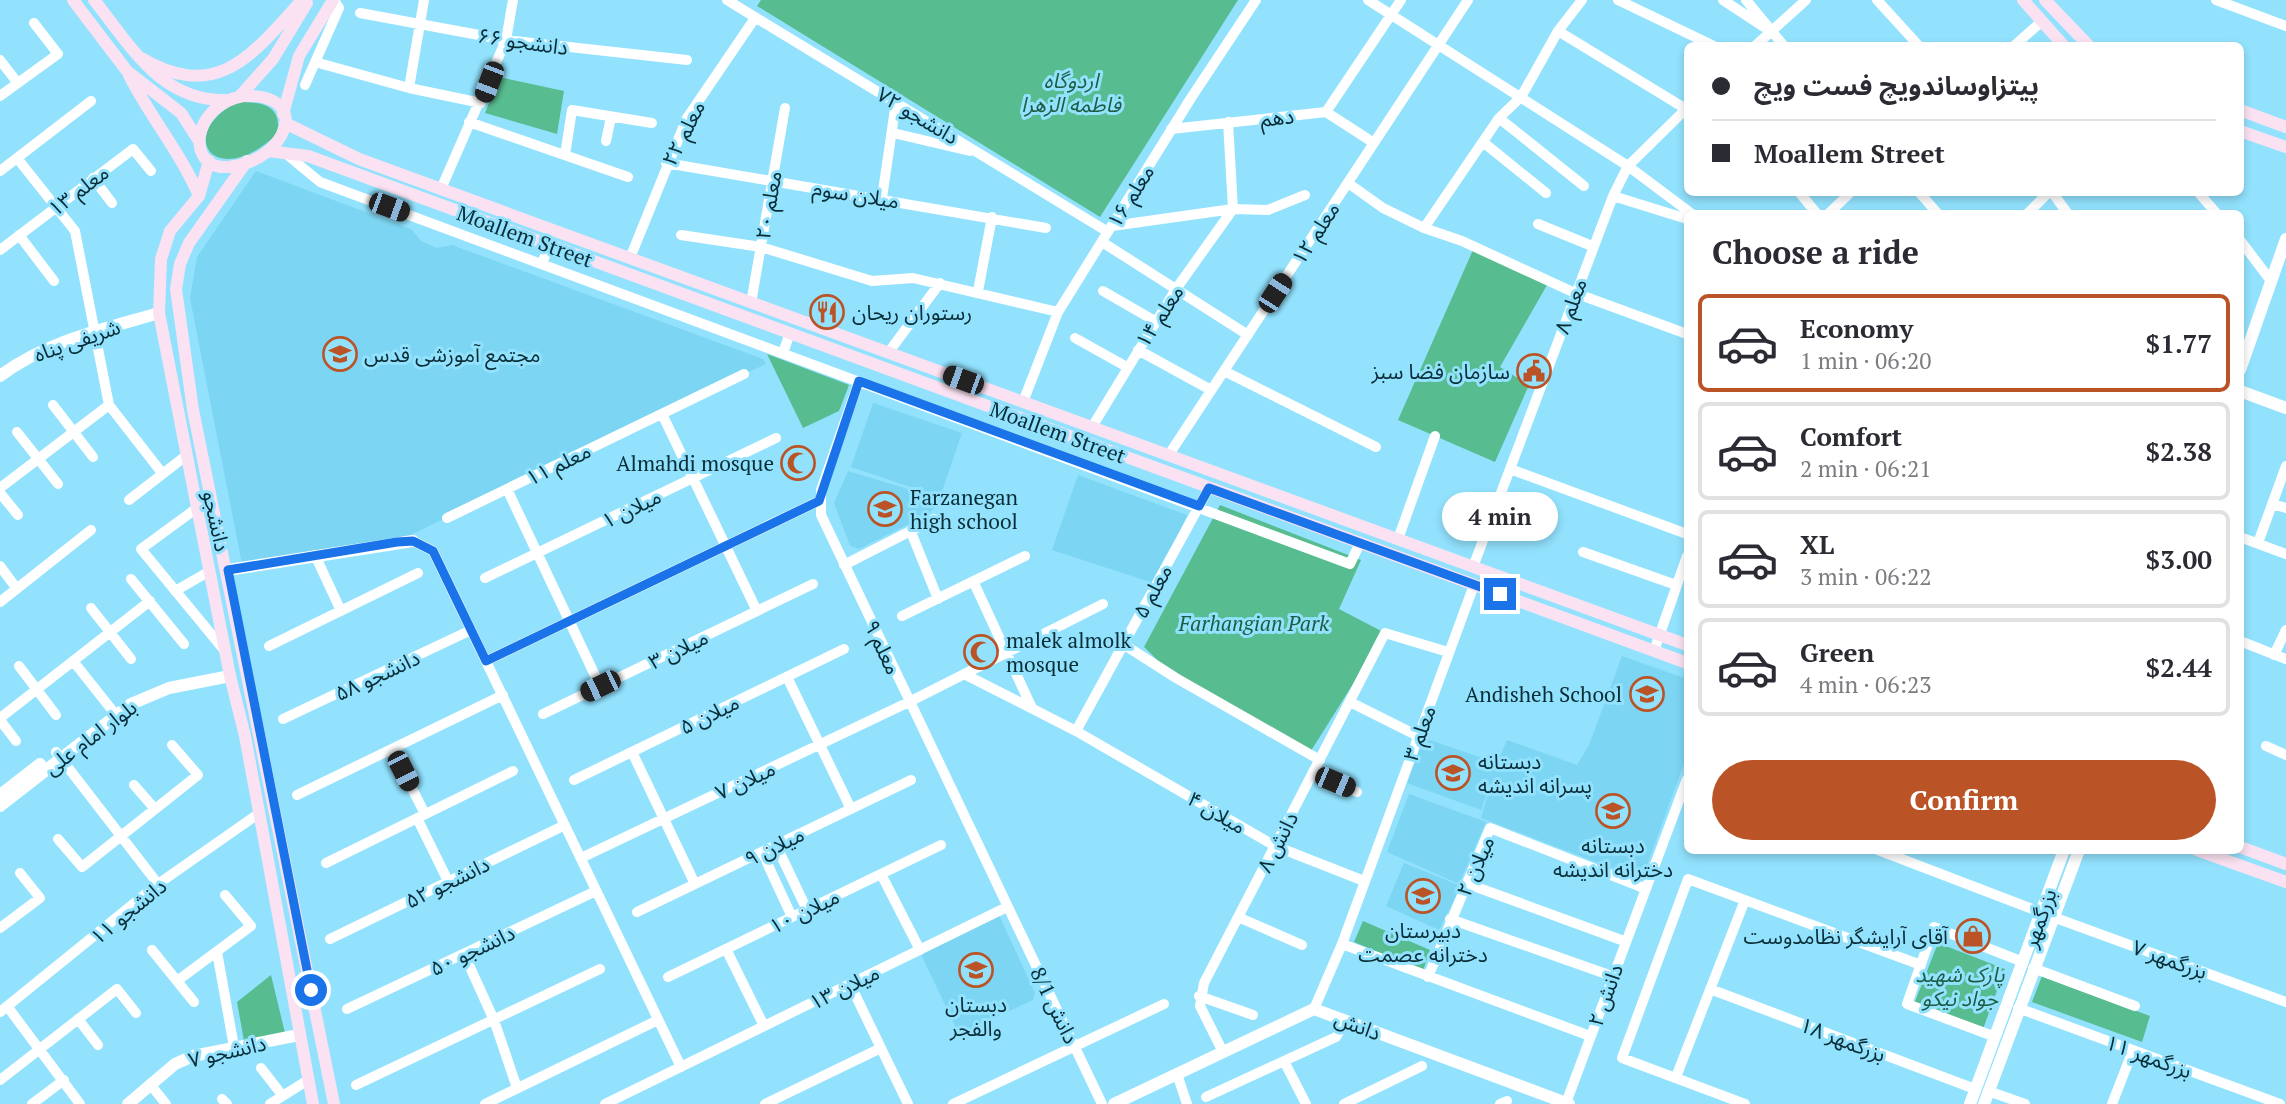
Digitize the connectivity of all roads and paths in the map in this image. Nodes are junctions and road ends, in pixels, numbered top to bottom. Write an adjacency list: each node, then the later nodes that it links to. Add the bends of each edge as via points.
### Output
1 (73, 0): 46 (main road)
2 (94, 0): 42 (main road)
3 (302, 0): 42 (main road, via 260,48 232,66 204,76 183,77)
4 (309, 0): 39 (main road)
5 (334, 0): 41 (main road); 45 (street, via 339,8)
6 (424, 0): 27 (street)
7 (513, 0): 31 (street)
8 (727, 0): 24 (street, دانشجو ۷۲)
9 (1256, 0): 69 (street, معلم ۱۶)
10 (1368, 0): 23 (street)
11 (1401, 0): 23 (street)
12 (1468, 0): 40 (street, معلم ۱۲)
13 (1582, 0): 29 (street)
14 (1618, 0): 32 (street)
15 (1723, 0): 30 (street)
16 (1746, 0): 30 (street)
17 (1805, 0): 30 (street)
18 (1877, 0): 35 (street)
19 (2022, 0): 25 (main road)
20 (2216, 0): 28 (street)
21 (2047, 1): 38 (main road)
22 (360, 13): 27 (street, دانشجو ۶۶)
23 (1391, 14): 40 (street); 61 (street)
24 (755, 18): 55 (street, دانشجو ۷۲); 85 (street, معلم ۲۲, via 687,118)
25 (2042, 21): 36 (street); 37 (main road)
26 (34, 23): 47 (street, via 58,54)
27 (420, 24): 31 (street, دانشجو ۶۶); 49 (street)
28 (2286, 26)
29 (1558, 31): 52 (street); 57 (street)
30 (1771, 31): 33 (street); 34 (street)
31 (506, 40): 44 (street, دانشجو ۶۶); 56 (street)
32 (1706, 42)
33 (1759, 42)
34 (1781, 42)
35 (1915, 42)
36 (2018, 42)
37 (2060, 42)
38 (2085, 42)
39 (281, 46): 41 (main road); 51 (main road)
40 (1438, 46): 52 (street); 75 (street, معلم ۱۲)
41 (299, 56): 63 (main road)
42 (141, 58): 53 (main road, via 156,76 176,89 203,100)
43 (0, 60): 47 (street)
44 (687, 60)
45 (315, 62): 48 (street); 49 (street)
46 (127, 71): 72 (main road, via 181,113); 98 (main road, via 147,111 191,175)
47 (18, 82): 50 (street)
48 (304, 85)
49 (409, 88): 56 (street)
50 (0, 96)
51 (240, 96): 53 (main road); 63 (main road, via 271,100)
52 (1521, 97): 64 (street); 86 (street)
53 (227, 100): 72 (main road, via 206,116)
54 (91, 101): 81 (street)
55 (896, 102): 71 (street); 79 (street, دانشجو ۷۲)
56 (481, 103): 65 (street)
57 (1684, 107)
58 (785, 108): 92 (street, معلم ۲۰)
59 (1684, 110): 86 (street, معلم ۸)
60 (2244, 111): 68 (main road)
61 (1326, 112): 66 (street, دهم); 75 (street)
62 (611, 117): 67 (street); 73 (street); 80 (street, via 572,110)
63 (284, 118): 77 (main road, via 282,139); 82 (main road, Moallem Street)
64 (1499, 118): 74 (street); 94 (street)
65 (469, 122): 80 (street); 95 (street)
66 (1228, 122): 69 (street, دهم); 109 (street)
67 (652, 123)
68 (2286, 127)
69 (1171, 129): 122 (street, معلم ۱۶)
70 (2244, 132): 76 (main road)
71 (892, 133): 79 (street); 106 (street)
72 (199, 141): 84 (main road)
73 (607, 141)
74 (1483, 142): 96 (street); 121 (street)
75 (1374, 143): 93 (street, معلم ۱۲)
76 (2286, 147)
77 (268, 150): 78 (main road, Moallem Street); 83 (main road)
78 (284, 153): 89 (main road, Moallem Street); 132 (street, via 320,182)
79 (981, 154): 122 (street, دانشجو ۷۲)
80 (565, 155): 90 (street)
81 (17, 158): 87 (street); 108 (street)
82 (359, 159): 89 (main road); 95 (main road, Moallem Street)
83 (247, 161): 84 (main road, via 229,167); 166 (main road, دانشجو, via 189,243 180,264 176,289)
84 (209, 162): 98 (main road, دانشجو)
85 (666, 163): 92 (street, میلان سوم); 131 (street, معلم ۲۲)
86 (1628, 166): 99 (street, معلم ۸); 110 (street)
87 (0, 171)
88 (151, 171): 91 (street, معلم ۱۳, via 133,149)
89 (353, 172): 126 (main road, Moallem Street)
90 (628, 177)
91 (93, 178): 107 (street); 108 (street, معلم ۱۳)
92 (773, 180): 106 (street, میلان سوم); 129 (street, معلم ۲۰)
93 (1348, 183): 121 (street, via 1383,208); 149 (street, معلم ۱۲)
94 (1584, 186)
95 (441, 189): 131 (main road, Moallem Street)
96 (1546, 193)
97 (1305, 195): 109 (street, via 1268,210)
98 (199, 196): 144 (main road, دانشجو, via 170,231 161,259)
99 (1613, 196): 118 (street); 128 (street, معلم ۸)
100 (1802, 196): 111 (street)
101 (1847, 196): 112 (street)
102 (1922, 196): 113 (street)
103 (2046, 196): 114 (street)
104 (2053, 196): 115 (street)
105 (2201, 196): 116 (street)
106 (882, 198): 117 (street, میلان سوم)
107 (112, 203)
108 (56, 207): 123 (street, معلم ۱۳); 146 (street, via 75,231)
109 (1233, 209): 122 (street); 137 (street, معلم ۱۴)
110 (1687, 210)
111 (1814, 210)
112 (1832, 210)
113 (1935, 210)
114 (2031, 210)
115 (2065, 210)
116 (2214, 210)
117 (992, 217): 120 (street, میلان سوم); 138 (street)
118 (1684, 218)
119 (1538, 224): 128 (street)
120 (1046, 228)
121 (1424, 228): 140 (street)
122 (1107, 233): 137 (street, دانشجو ۷۲); 143 (street, معلم ۱۶)
123 (19, 235): 130 (street, معلم ۱۳); 133 (street)
124 (681, 235): 129 (street)
125 (2286, 239): 134 (street)
126 (549, 245): 132 (street); 141 (main road, Moallem Street)
127 (2244, 245): 134 (street)
128 (1592, 246): 140 (street, معلم ۸)
129 (761, 247): 136 (street, via 872,281 913,278); 142 (street, معلم ۲۰)
130 (0, 250)
131 (629, 258): 135 (main road, Moallem Street)
132 (542, 264): 152 (street)
133 (54, 281)
134 (2272, 281): 154 (street)
135 (698, 283): 141 (main road); 142 (main road, Moallem Street)
136 (940, 283): 138 (street); 153 (street)
137 (1176, 289): 145 (street, معلم ۱۴); 149 (street, دانشجو ۷۲)
138 (978, 291): 143 (street)
139 (1103, 291): 145 (street)
140 (1575, 293): 148 (street); 180 (street, معلم ۸)
141 (692, 297): 147 (main road, Moallem Street)
142 (751, 303): 153 (main road, Moallem Street)
143 (1058, 312): 162 (street, معلم ۱۶)
144 (159, 313): 146 (street, شریفی پناه); 167 (main road, دانشجو)
145 (1156, 321): 151 (street, معلم ۱۴)
146 (93, 332): 158 (street, شریفی پناه, via 31,356); 164 (street)
147 (790, 333): 152 (street); 184 (main road, Moallem Street)
148 (1684, 333)
149 (1248, 335): 156 (street, معلم ۱۲)
150 (1075, 338): 155 (street)
151 (1138, 349): 155 (street, معلم ۱۴); 160 (street)
152 (783, 353): 159 (street)
153 (888, 353): 162 (main road, Moallem Street)
154 (2244, 359)
155 (1128, 367): 169 (street, معلم ۱۴)
156 (1224, 371): 160 (street, معلم ۱۲); 174 (street)
157 (744, 374): 168 (street, معلم ۱۱)
158 (0, 376)
159 (859, 381): 188 (street); 190 (street)
160 (1211, 390): 176 (street, معلم ۱۲)
161 (2244, 392): 165 (street)
162 (1023, 402): 169 (main road, Moallem Street)
163 (53, 405): 171 (street)
164 (109, 405): 171 (street); 181 (street)
165 (2286, 408)
166 (193, 410): 167 (main road); 214 (main road, دانشجو)
167 (179, 414): 175 (main road, دانشجو)
168 (662, 414): 182 (street); 185 (street, معلم ۱۱)
169 (1092, 427): 176 (main road, Moallem Street)
170 (17, 432): 178 (street)
171 (74, 432): 177 (street); 178 (street)
172 (1435, 436): 200 (street)
173 (776, 439): 182 (street, میلان ۱)
174 (1376, 447)
175 (187, 455): 181 (street); 191 (main road, دانشجو)
176 (1168, 456): 200 (main road, Moallem Street)
177 (93, 457)
178 (38, 459): 183 (street); 186 (street)
179 (2286, 466): 189 (street)
180 (1510, 469): 198 (street); 213 (street, معلم ۸)
181 (162, 472): 187 (street)
182 (693, 478): 204 (street); 206 (street, میلان ۱)
183 (58, 484)
184 (1209, 488): 190 (street, معلم ۵); 202 (main road, Moallem Street)
185 (507, 489): 194 (street, معلم ۱۱); 206 (street)
186 (0, 490): 193 (street)
187 (129, 500)
188 (819, 501): 204 (street); 211 (street, معلم ۹)
189 (2272, 504): 192 (street); 203 (street)
190 (1199, 506): 202 (street, via 1350,564); 240 (street, معلم ۵)
191 (197, 508): 215 (main road, دانشجو); 224 (street, via 141,549)
192 (2286, 508)
193 (18, 515)
194 (447, 518)
195 (934, 519): 197 (street)
196 (91, 530): 223 (street)
197 (911, 532): 211 (street); 225 (street)
198 (1684, 533)
199 (2244, 538): 203 (street)
200 (1398, 539): 213 (main road, Moallem Street)
201 (413, 541): 208 (street); 234 (street, via 433,551)
202 (1360, 543): 221 (main road, Moallem Street)
203 (2258, 543): 207 (street)
204 (726, 546): 231 (street); 233 (street)
205 (1583, 551): 222 (street)
206 (537, 553): 217 (street, میلان ۱); 233 (street)
207 (2286, 554)
208 (315, 555): 214 (street); 230 (street)
209 (1026, 556): 219 (street)
210 (1684, 564): 222 (street)
211 (844, 565): 261 (street, معلم ۹)
212 (0, 566): 223 (street)
213 (1473, 567): 237 (main road, Moallem Street)
214 (228, 570): 398 (main road, دانشجو)
215 (210, 571): 224 (street); 246 (main road, دانشجو)
216 (418, 573): 230 (street)
217 (485, 578)
218 (131, 579): 226 (street)
219 (974, 583): 225 (street); 247 (street)
220 (813, 584): 231 (street, میلان ۳)
221 (1474, 585): 244 (main road, Moallem Street); 245 (street, معلم ۳)
222 (1676, 585): 237 (street)
223 (17, 589): 227 (street)
224 (175, 591): 246 (street)
225 (937, 598): 232 (street)
226 (150, 601): 236 (street); 239 (street)
227 (0, 602)
228 (1103, 604): 247 (street)
229 (91, 608): 236 (street)
230 (341, 611): 242 (street)
231 (757, 611): 258 (street, میلان ۳)
232 (902, 616)
233 (569, 621): 252 (street); 258 (street)
234 (471, 630): 252 (street); 268 (street, دانشجو ۵۸)
235 (2286, 630): 248 (street)
236 (110, 633): 249 (street); 251 (street)
237 (1658, 635): 241 (main road, Moallem Street); 244 (street)
238 (2244, 642): 248 (street)
239 (184, 644)
240 (1124, 644): 269 (street, معلم ۵); 279 (street)
241 (1684, 644)
242 (269, 646)
243 (844, 649): 257 (street, میلان ۵)
244 (1654, 651): 253 (main road, Moallem Street)
245 (1448, 652): 262 (street, دانش ۸, via 1385,633); 270 (street, معلم ۳)
246 (227, 653): 255 (main road, دانشجو)
247 (1006, 653): 256 (street, میلان ۷); 263 (street)
248 (2274, 655): 250 (street)
249 (131, 659)
250 (2286, 659)
251 (73, 661): 259 (street); 264 (street)
252 (486, 661): 260 (street)
253 (1684, 662)
254 (19, 666): 259 (street)
255 (230, 672): 264 (street, بلوار امام علی, via 167,680 127,697); 292 (main road, دانشجو)
256 (964, 674): 261 (street, میلان ۷); 263 (street, میلان ۴)
257 (787, 677): 272 (street); 276 (street, میلان ۵)
258 (600, 686): 265 (street, میلان ۳)
259 (37, 690): 266 (street); 267 (street)
260 (503, 695): 275 (street); 295 (street)
261 (909, 702): 272 (street, میلان ۷); 322 (street, معلم ۹)
262 (1350, 702): 270 (street); 279 (street, دانش ۸)
263 (1032, 709): 269 (street, میلان ۴)
264 (114, 712): 277 (street, بلوار امام علی)
265 (543, 714)
266 (56, 715)
267 (0, 719): 271 (street)
268 (283, 719)
269 (1076, 731): 300 (street, میلان ۴)
270 (1418, 736): 312 (street, معلم ۳)
271 (16, 741)
272 (820, 744): 291 (street); 294 (street, میلان ۷)
273 (172, 745): 290 (street, via 198,775)
274 (2266, 746): 278 (street)
275 (392, 749): 288 (street); 293 (street)
276 (632, 752): 282 (street, میلان ۵); 294 (street)
277 (58, 755): 287 (street, بلوار امام علی); 289 (street, بلوار امام علی); 296 (street)
278 (2286, 755)
279 (1320, 760): 281 (street, دانش ۸)
280 (513, 771): 293 (street)
281 (1313, 773): 286 (street); 300 (street, دانش ۸)
282 (575, 780)
283 (911, 780): 291 (street, میلان ۹)
284 (134, 785): 290 (street)
285 (1684, 787): 318 (street, دانش ۲)
286 (1357, 792)
287 (0, 795)
288 (297, 795)
289 (0, 806)
290 (155, 809): 296 (street)
291 (851, 809): 298 (street, میلان ۹)
292 (258, 814): 315 (street, دانشجو ۱۱); 365 (main road, دانشجو)
293 (421, 816): 308 (street); 313 (street)
294 (664, 819): 307 (street, میلان ۷); 316 (street)
295 (565, 825): 307 (street); 313 (street, دانشجو ۵۲)
296 (120, 834): 297 (street, via 82,867); 315 (street)
297 (58, 839)
298 (776, 845): 302 (street, میلان ۹); 323 (street)
299 (941, 845): 311 (street, میلان ۱۰)
300 (1275, 846): 312 (street, میلان ۴); 327 (street, دانش ۸)
301 (2244, 848): 309 (main road)
302 (762, 852): 316 (street, میلان ۹); 326 (street)
303 (1888, 854): 325 (street)
304 (2062, 854): 325 (street, بزرگمهر)
305 (2077, 854): 328 (street, بزرگمهر)
306 (2208, 854): 314 (main road)
307 (581, 858): 319 (street)
308 (326, 863)
309 (2286, 864)
310 (20, 873): 330 (street, via 40,898)
311 (881, 874): 323 (street, میلان ۱۰); 337 (street)
312 (1364, 880): 333 (street, معلم ۳)
313 (448, 881): 331 (street, دانشجو ۵۲)
314 (2286, 882)
315 (158, 884): 355 (street, دانشجو ۱۱)
316 (695, 884): 324 (street, میلان ۹)
317 (1468, 884): 318 (street, میلان ۲, via 1490,828); 329 (street, میلان ۲); 332 (street)
318 (1644, 888): 332 (street, دانش ۲)
319 (596, 891): 339 (street, دانشجو ۵۰); 362 (street)
320 (225, 895): 338 (street, via 251,926)
321 (1745, 900): 340 (street); 348 (street); 380 (street, via 1688,880 1622,1058)
322 (1007, 906): 337 (street, میلان ۱۳); 370 (street, دانش 8/1)
323 (807, 910): 326 (street, میلان ۱۰)
324 (637, 912)
325 (2040, 912): 341 (street, بزرگمهر)
326 (792, 917): 335 (street, میلان ۱۰)
327 (1238, 917): 334 (street); 349 (street, دانش ۸)
328 (2053, 917): 341 (street, بزرگمهر); 351 (street, بزرگمهر ۷)
329 (1450, 919): 343 (street); 345 (street, میلان ۲)
330 (0, 928)
331 (330, 939)
332 (1625, 941): 343 (street, دانش ۲)
333 (1342, 944): 345 (street); 357 (street, معلم ۳)
334 (1302, 945)
335 (726, 949): 344 (street, میلان ۱۰); 364 (street)
336 (152, 950): 346 (street)
337 (920, 950): 347 (street, میلان ۱۳)
338 (217, 952): 346 (street); 369 (street)
339 (464, 954): 356 (street, دانشجو ۵۰); 361 (street)
340 (1921, 965): 341 (street, via 1934,927); 366 (street, via 1907,1003)
341 (2028, 965): 353 (street); 354 (street, بزرگمهر); 366 (street, بزرگمهر)
342 (600, 969): 361 (street)
343 (1612, 976): 367 (street, دانش ۲)
344 (668, 977)
345 (1428, 977): 367 (street)
346 (177, 981): 350 (street)
347 (849, 984): 364 (street, میلان ۱۳); 372 (street)
348 (1710, 989): 380 (street); 388 (street, بزرگمهر ۱۸)
349 (1199, 996): 359 (street); 374 (street)
350 (194, 1002)
351 (2286, 1002)
352 (1164, 1004): 370 (street)
353 (2135, 1006)
354 (2018, 1008): 373 (street, بزرگمهر ۱۱); 388 (street, بزرگمهر)
355 (3, 1009): 371 (street)
356 (347, 1009)
357 (1314, 1009): 363 (street, دانش); 374 (street, دانش)
358 (136, 1013): 360 (street, via 117,989)
359 (1253, 1015)
360 (78, 1019): 368 (street); 371 (street)
361 (494, 1020): 385 (street); 386 (street)
362 (658, 1020): 377 (street); 386 (street)
363 (1346, 1020): 375 (street, via 1336,1037); 391 (street, دانش)
364 (764, 1026): 377 (street, میلان ۱۳)
365 (299, 1035): 369 (street, دانشجو ۷); 383 (main road, دانشجو)
366 (1993, 1036): 388 (street, بزرگمهر)
367 (1590, 1037): 391 (street, دانش ۲)
368 (98, 1045)
369 (234, 1046): 384 (street, دانشجو ۷, via 193,1056)
370 (1075, 1047): 403 (street); 404 (street, دانش 8/1)
371 (41, 1048): 381 (street); 382 (street)
372 (881, 1048): 401 (street); 402 (street)
373 (2133, 1050): 412 (street); 413 (street, بزرگمهر ۱۱)
374 (1223, 1052): 379 (street, دانش)
375 (1284, 1061): 389 (street); 407 (street)
376 (1422, 1066): 408 (street)
377 (681, 1067): 390 (street, میلان ۱۳)
378 (261, 1068): 387 (street)
379 (1177, 1074): 405 (street, دانش); 406 (street)
380 (1676, 1077): 409 (street)
381 (0, 1080)
382 (64, 1080): 392 (street); 393 (street)
383 (308, 1080): 387 (street); 397 (main road, دانشجو)
384 (150, 1084): 394 (street, دانشجو ۷); 395 (street)
385 (356, 1085)
386 (517, 1088): 399 (street)
387 (282, 1095): 396 (street)
388 (1983, 1095): 410 (street, بزرگمهر); 411 (street, بزرگمهر ۱۸)
389 (1206, 1097)
390 (618, 1101): 400 (street, میلان ۱۳)
391 (1568, 1103)
392 (32, 1104)
393 (80, 1104)
394 (128, 1104)
395 (166, 1104)
396 (270, 1104)
397 (313, 1104)
398 (334, 1104)
399 (485, 1104)
400 (605, 1104)
401 (765, 1104)
402 (908, 1104)
403 (953, 1104)
404 (1102, 1104)
405 (1114, 1104)
406 (1188, 1104)
407 (1306, 1104)
408 (1344, 1104)
409 (1745, 1104)
410 (1970, 1104)
411 (2025, 1104)
412 (2112, 1104)
413 (2280, 1104)

